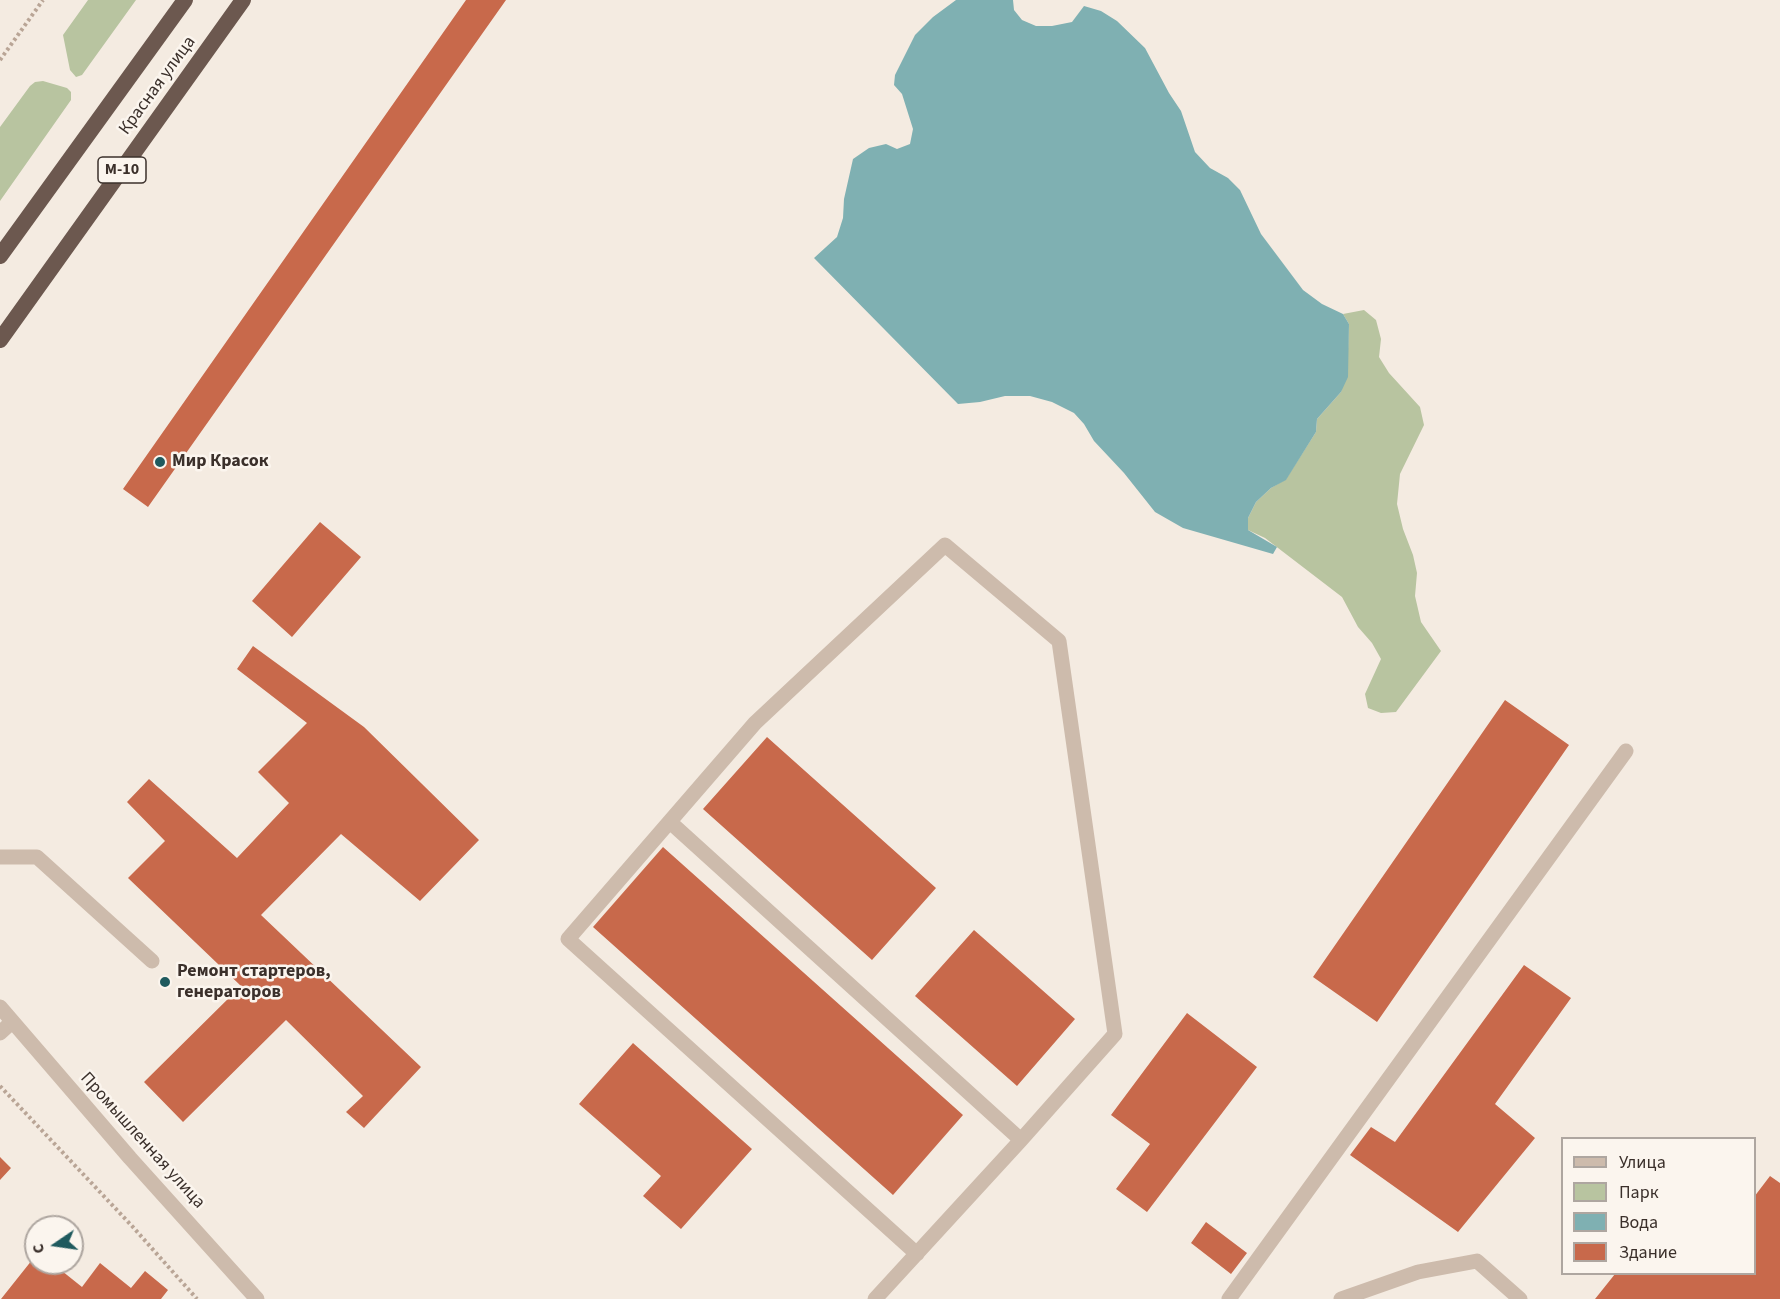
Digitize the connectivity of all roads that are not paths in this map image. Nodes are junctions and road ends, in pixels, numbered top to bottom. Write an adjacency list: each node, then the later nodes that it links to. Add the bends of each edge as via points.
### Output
1 (185, 0): 3 (highway, Красная улица / М-10)
2 (243, 0): 4 (highway, Красная улица / М-10)
3 (0, 256)
4 (0, 340)
5 (1626, 751): 16 (street)
6 (670, 822): 12 (street); 12 (street, via 755,723 945,545 1059,641 1115,1034); 13 (street, via 568,939)
7 (0, 858): 8 (street, via 37,857)
8 (152, 961)
9 (0, 1007): 10 (street, Промышленная улица)
10 (12, 1022): 11 (street); 14 (street, Промышленная улица)
11 (0, 1033)
12 (1021, 1140): 13 (street)
13 (917, 1254): 15 (street)
14 (257, 1299)
15 (875, 1299)
16 (1229, 1299)
17 (1341, 1299): 18 (street, via 1418,1272 1477,1261)
18 (1520, 1299)

